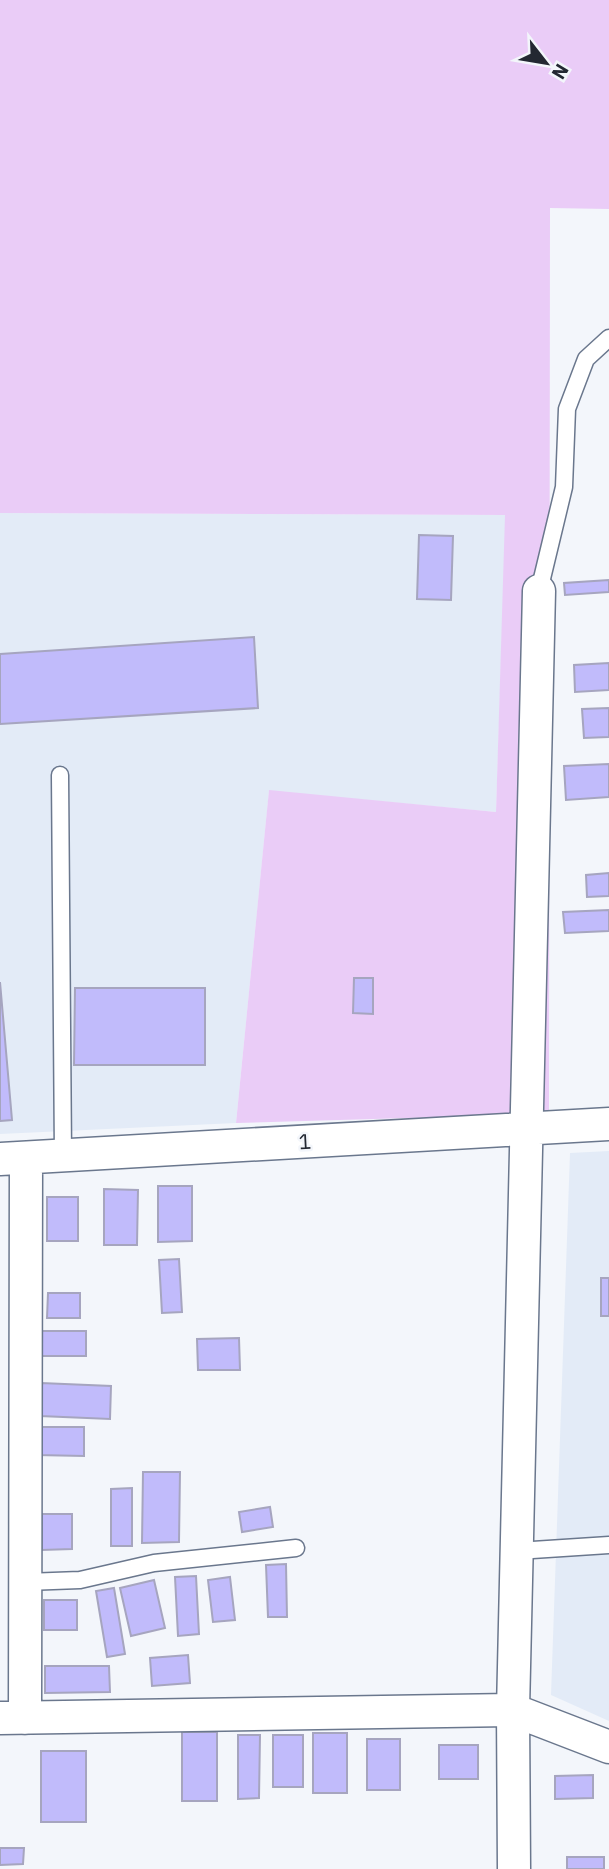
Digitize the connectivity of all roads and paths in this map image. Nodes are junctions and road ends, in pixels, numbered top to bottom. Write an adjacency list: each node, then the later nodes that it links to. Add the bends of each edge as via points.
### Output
1 (609, 338): 2 (lane, via 586,359 567,409 564,487)
2 (539, 591): 5 (street)
3 (60, 775): 6 (lane)
4 (609, 1124): 5 (street, 1)
5 (526, 1129): 6 (street, 1); 10 (street)
6 (63, 1156): 7 (street, 1)
7 (13, 1159): 11 (street)
8 (609, 1545): 10 (lane)
9 (296, 1548): 11 (lane, via 154,1563 80,1580)
10 (517, 1551): 12 (street)
11 (26, 1582): 13 (street)
12 (513, 1710): 13 (street); 14 (street); 15 (street)
13 (12, 1718)
14 (609, 1747)
15 (514, 1869)

